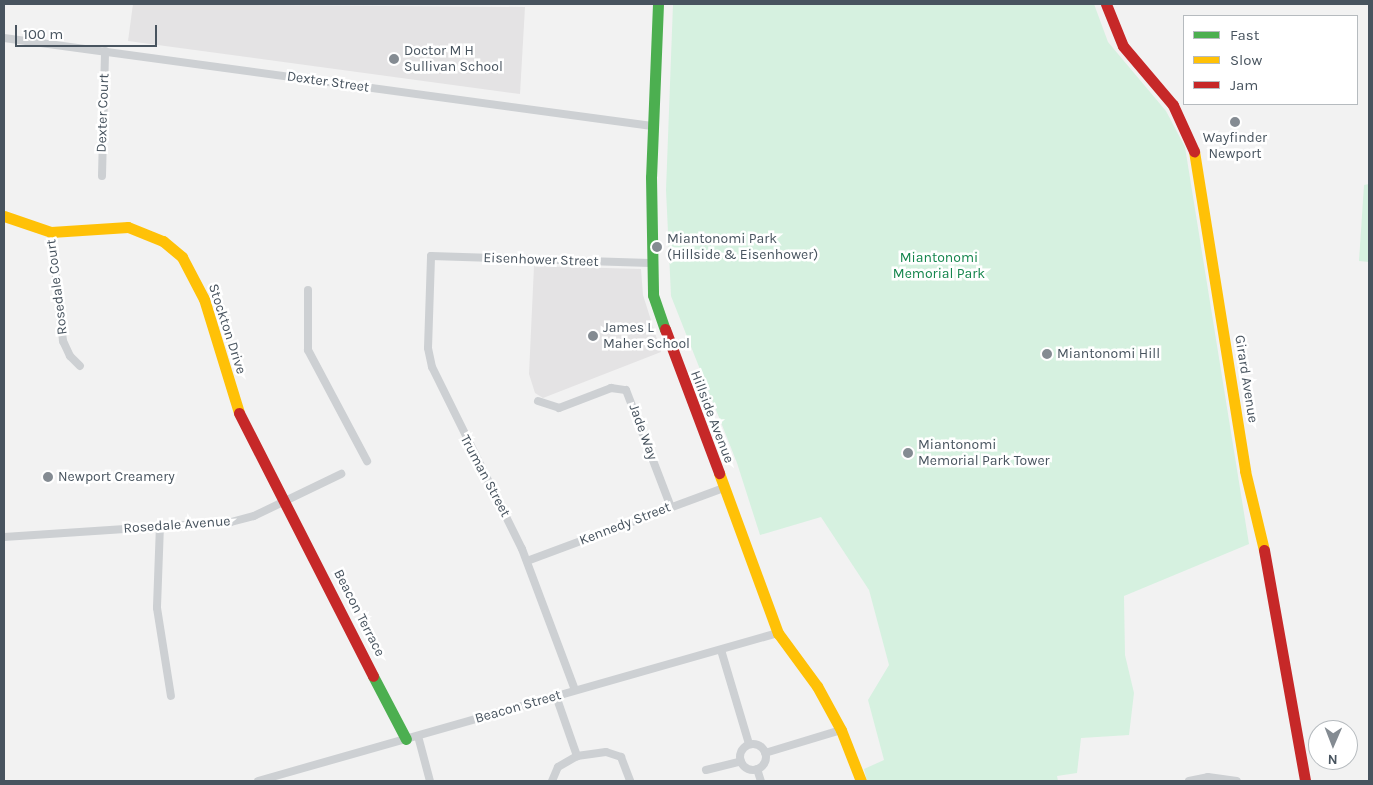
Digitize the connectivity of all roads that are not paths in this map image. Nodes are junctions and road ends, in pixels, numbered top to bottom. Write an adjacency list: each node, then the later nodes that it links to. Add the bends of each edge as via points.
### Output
1 (658, 4): 5 (street, Hillside Avenue)
2 (1106, 4): 46 (street, Girard Avenue, via 1124,46 1173,104 1192,142 1248,486 1265,554)
3 (4, 38): 4 (street, Dexter Street)
4 (105, 51): 5 (street, Dexter Street); 6 (street, Dexter Court)
5 (652, 126): 10 (street, Hillside Avenue)
6 (102, 176)
7 (4, 216): 8 (street, Stockton Drive)
8 (51, 232): 12 (street, Rosedale Court, via 63,341 70,356); 17 (street, Stockton Drive, via 128,227 163,242 182,257 204,299 243,425)
9 (431, 256): 10 (street, Eisenhower Street); 21 (street, Truman Street, via 428,348 432,367)
10 (650, 264): 16 (street, Hillside Avenue, via 652,295 664,334)
11 (308, 290): 14 (street, via 308,350)
12 (80, 366)
13 (538, 401): 18 (street, Jade Way, via 559,408 611,388 626,390)
14 (367, 461)
15 (340, 474): 17 (street, Rosedale Avenue)
16 (723, 488): 18 (street, Kennedy Street); 22 (street, Hillside Avenue)
17 (283, 503): 19 (street, Rosedale Avenue, via 231,522); 29 (street, Beacon Terrace)
18 (670, 507): 21 (street, Kennedy Street)
19 (160, 525): 20 (street, Rosedale Avenue); 25 (street, via 158,629)
20 (4, 537)
21 (527, 561): 24 (street, Truman Street)
22 (778, 633): 23 (street, Beacon Street); 27 (street, Hillside Avenue, via 817,686)
23 (721, 650): 24 (street, Beacon Street); 30 (street)
24 (575, 690): 26 (street, Beacon Street)
25 (171, 696)
26 (556, 696): 28 (street, Beacon Street); 32 (street)
27 (841, 730): 31 (street); 43 (street, Hillside Avenue)
28 (418, 736): 29 (street, Beacon Street); 39 (street)
29 (406, 740): 36 (street, Beacon Street)
30 (749, 744): 31 (street, via 759,745); 33 (street, via 741,751)
31 (766, 752): 34 (street, via 765,762)
32 (577, 756): 40 (street, via 558,767); 41 (street, via 616,753 624,762)
33 (741, 761): 34 (street, via 747,768); 35 (street)
34 (757, 769): 42 (street)
35 (706, 770)
36 (273, 779): 38 (street, Beacon Street)
37 (1208, 779): 44 (street); 45 (street)
38 (258, 781)
39 (430, 781)
40 (552, 781)
41 (630, 781)
42 (760, 781)
43 (862, 781)
44 (1189, 781)
45 (1237, 781)
46 (1305, 781)

